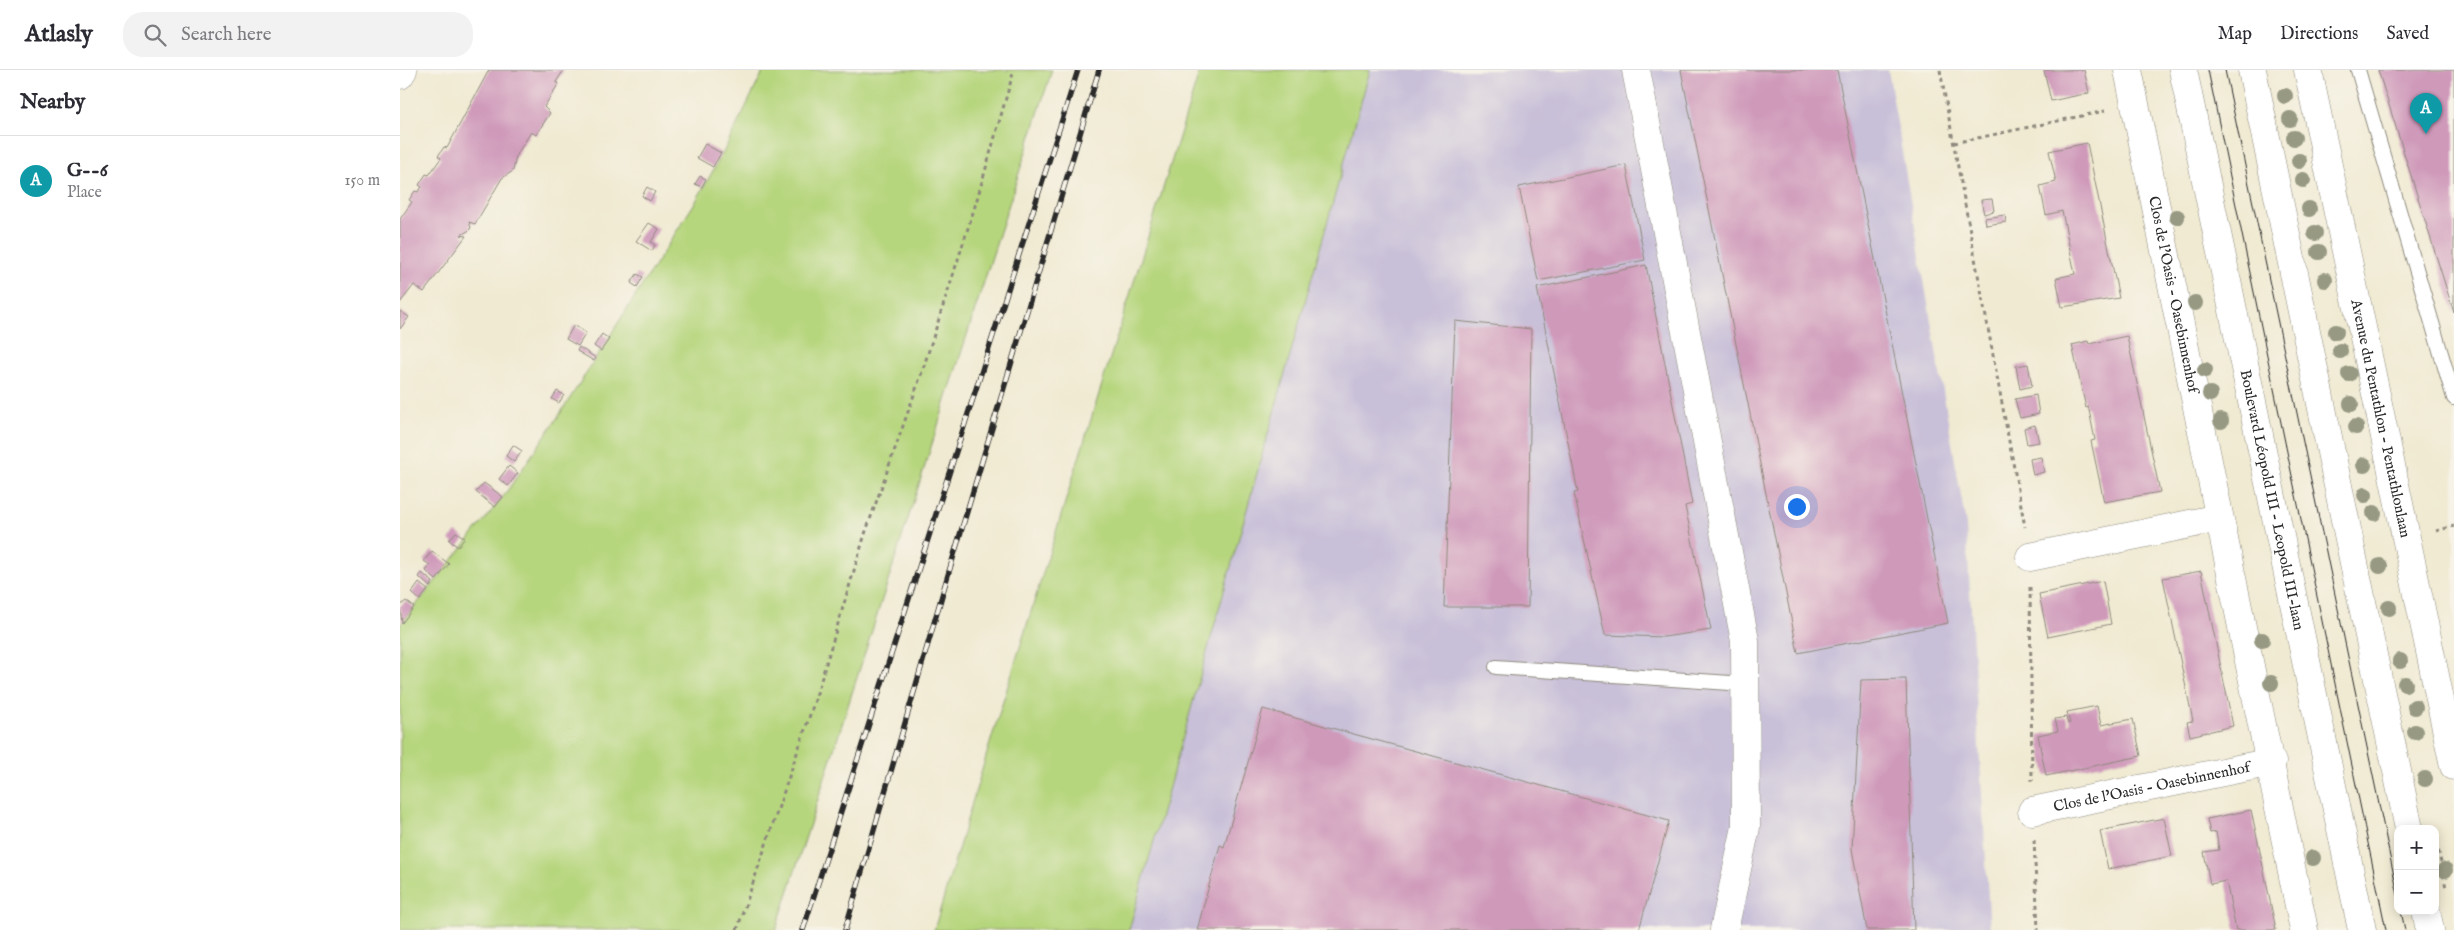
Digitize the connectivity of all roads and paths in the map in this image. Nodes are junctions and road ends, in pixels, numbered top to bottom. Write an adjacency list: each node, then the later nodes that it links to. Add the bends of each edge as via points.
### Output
1 (402, 70): 10 (street)
2 (1014, 70): 25 (path, via 976,204)
3 (1636, 70): 17 (street, via 1745,641)
4 (1940, 70): 12 (path)
5 (2128, 70): 11 (street, Clos de l'Oasis - Oasebinnenhof)
6 (2182, 70): 29 (street, Boulevard Léopold III - Leopold III-laan)
7 (2252, 70): 21 (street)
8 (2308, 70): 19 (street, Avenue du Pentathlon - Pentathlonlaan)
9 (2358, 70): 13 (lane)
10 (400, 75)
11 (2135, 104): 12 (path); 14 (street, Clos de l'Oasis - Oasebinnenhof)
12 (1954, 143): 15 (path)
13 (2454, 398)
14 (2219, 518): 15 (street); 18 (street, Clos de l'Oasis - Oasebinnenhof)
15 (2030, 557): 20 (path)
16 (1496, 668): 17 (lane)
17 (1745, 684): 26 (street, via 1746,827)
18 (2272, 762): 20 (street, Clos de l'Oasis - Oasebinnenhof); 28 (street, Clos de l'Oasis - Oasebinnenhof)
19 (2454, 766)
20 (2032, 810): 27 (path)
21 (2408, 825)
22 (2439, 856): 23 (path)
23 (2446, 890)
24 (2427, 915): 30 (street)
25 (737, 930)
26 (1724, 930)
27 (2038, 930)
28 (2304, 930)
29 (2362, 930)
30 (2430, 930)

